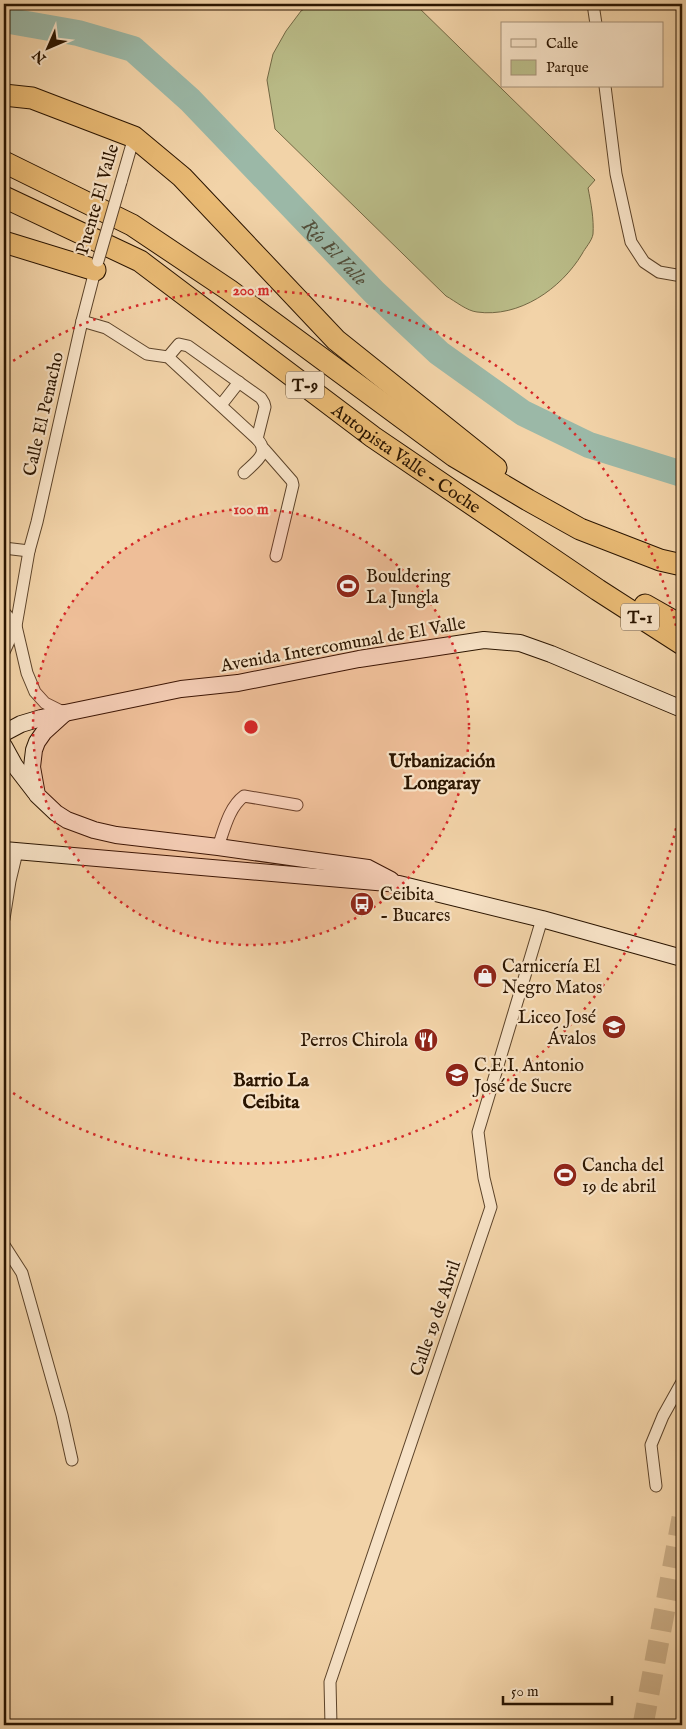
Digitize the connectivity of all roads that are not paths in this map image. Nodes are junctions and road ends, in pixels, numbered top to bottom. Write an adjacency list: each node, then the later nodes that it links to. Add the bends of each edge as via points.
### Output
1 (594, 4): 2 (street)
2 (596, 22)
3 (604, 88): 10 (street, via 616,174 631,242 644,262 659,272)
4 (4, 95): 5 (highway, via 32,98)
5 (134, 137): 9 (street, Puente El Valle, bridge); 17 (highway, via 182,177 336,340)
6 (4, 162): 17 (highway, Autopista Valle - Coche / T-9, via 132,225 229,290 454,456)
7 (4, 197): 22 (highway, Autopista Valle - Coche / T-9, via 140,261 373,437)
8 (4, 242): 9 (highway)
9 (96, 265): 11 (street, Calle El Penacho)
10 (682, 276)
11 (82, 321): 12 (street, via 106,328 147,354); 19 (street, Calle El Penacho)
12 (168, 357): 13 (street, via 179,344 188,346); 14 (street)
13 (239, 382): 14 (street); 15 (street, via 264,403)
14 (220, 405): 15 (street)
15 (260, 444): 16 (street, via 262,454); 20 (street, via 293,485)
16 (244, 473)
17 (548, 512): 21 (highway, Autopista Valle - Coche / T-9, via 580,529 660,560)
18 (4, 548): 19 (street)
19 (29, 551): 24 (street, Calle El Penacho)
20 (276, 556)
21 (682, 565)
22 (598, 590): 25 (highway, via 625,594); 26 (highway, Autopista Valle - Coche / T-1)
23 (4, 612): 24 (street)
24 (16, 626): 27 (street); 29 (street, via 35,692 46,703)
25 (682, 626)
26 (682, 644)
27 (4, 652)
28 (682, 709): 29 (main road, Avenida Intercomunal de El Valle, via 552,654 520,643 484,640 359,659 238,683 181,689)
29 (65, 713): 30 (main road, Avenida Intercomunal de El Valle, via 21,724); 32 (main road, via 44,732 34,750 32,767)
30 (4, 733)
31 (4, 746): 32 (main road)
32 (37, 795): 34 (main road, via 56,813 94,830)
33 (297, 805): 34 (street, via 244,796 233,809)
34 (218, 847): 36 (main road, via 368,868)
35 (11, 851): 36 (main road); 37 (street)
36 (399, 884): 38 (main road)
37 (4, 919)
38 (542, 919): 39 (main road); 44 (street, Calle 19 de Abril, via 478,1132 491,1207 330,1682)
39 (682, 958)
40 (4, 1245): 42 (street, via 22,1273)
41 (682, 1382): 43 (street, via 651,1446)
42 (72, 1460)
43 (656, 1486)
44 (331, 1725)

